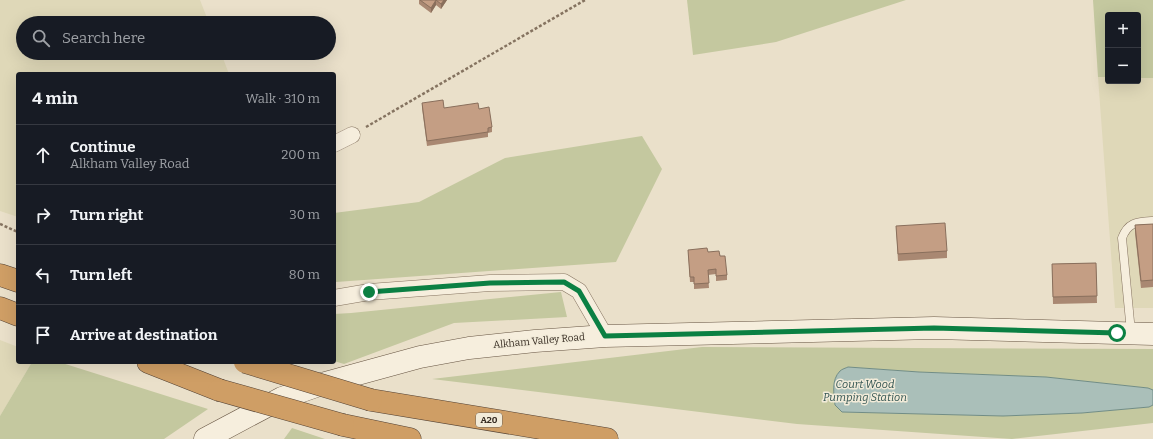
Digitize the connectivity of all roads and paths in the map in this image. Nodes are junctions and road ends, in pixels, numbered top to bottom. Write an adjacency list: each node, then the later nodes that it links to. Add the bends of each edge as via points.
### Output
1 (585, 0): 2 (path)
2 (352, 135): 3 (street)
3 (336, 143)
4 (1153, 221): 12 (lane, via 1132,224 1125,230 1122,238)
5 (0, 224): 6 (path)
6 (16, 231)
7 (0, 274): 8 (highway)
8 (16, 280)
9 (336, 298): 14 (street, via 369,292 490,283 564,282 579,291)
10 (0, 308): 11 (highway)
11 (16, 314)
12 (1131, 333): 13 (street, Alkham Valley Road); 14 (street, Alkham Valley Road, via 934,328)
13 (1153, 334)
14 (605, 336): 17 (street, Alkham Valley Road, via 468,348 420,357 325,383 282,398)
15 (153, 364): 18 (highway, bridge, via 219,390 343,425)
16 (252, 364): 19 (highway, A20, bridge, via 372,400)
17 (206, 439)
18 (410, 439)
19 (607, 439)

